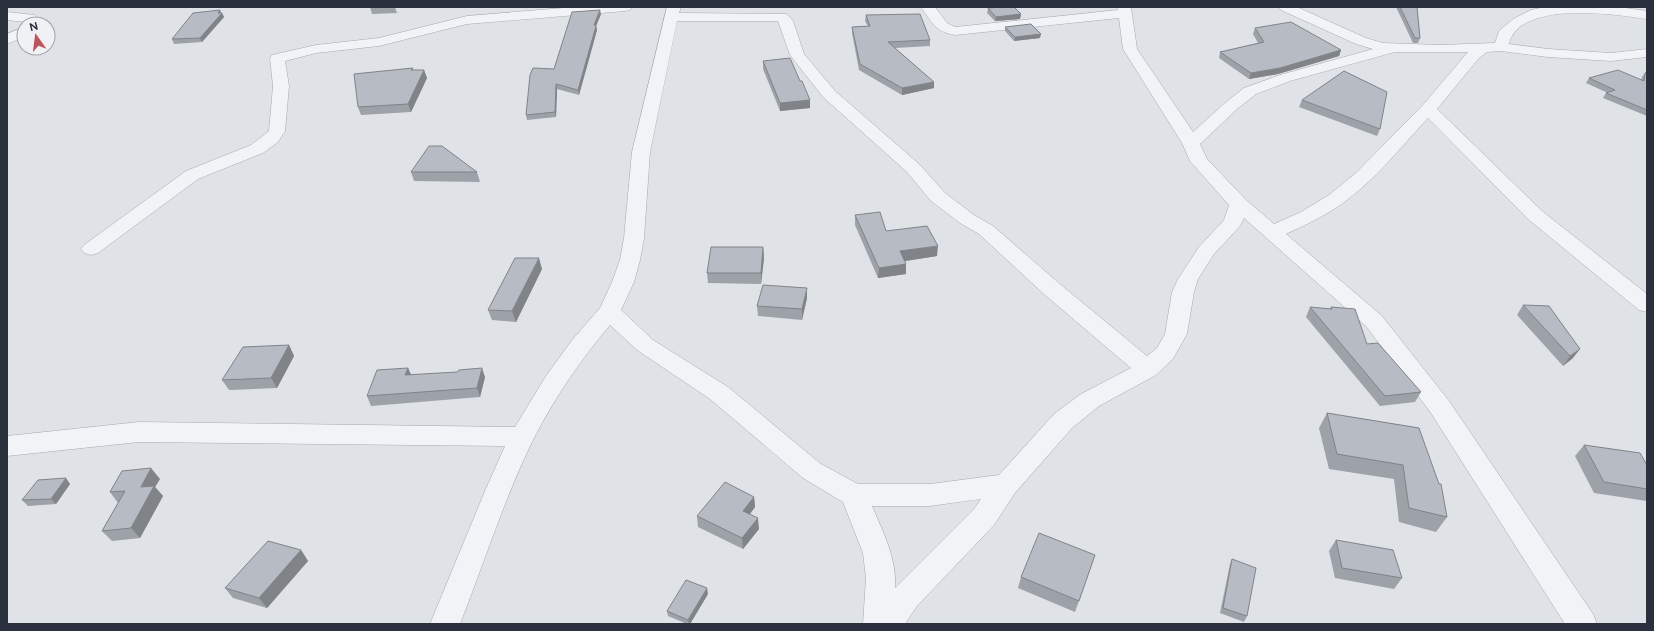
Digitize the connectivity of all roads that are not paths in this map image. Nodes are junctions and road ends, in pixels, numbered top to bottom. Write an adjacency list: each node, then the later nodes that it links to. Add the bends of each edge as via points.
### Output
1 (625, 7): 17 (street, via 467,20 379,42 316,49 277,58 281,86 277,131 272,138 256,149 192,175)
2 (928, 7): 4 (street, via 942,27 955,31)
3 (1286, 7): 10 (street, via 1361,41)
4 (1124, 10): 14 (street, via 1130,49)
5 (673, 12): 19 (street, via 641,152 630,260); 20 (street, via 782,17 786,21 797,55 829,94 913,168 938,197 986,230)
6 (1647, 15): 9 (street, via 1570,7 1548,10 1524,18 1504,34)
7 (16, 35): 8 (street)
8 (7, 40)
9 (1501, 47): 11 (street); 12 (street, via 1581,56 1611,57)
10 (1394, 48): 11 (street); 14 (street, via 1285,78 1250,91)
11 (1483, 48): 13 (street)
12 (1647, 53)
13 (1428, 109): 16 (street, via 1386,154 1336,200); 18 (street, via 1535,215)
14 (1191, 143): 15 (street, via 1199,161)
15 (1239, 204): 16 (street); 20 (street, via 1233,222 1206,251 1188,279 1183,292 1176,334 1165,352)
16 (1272, 233): 28 (street, via 1374,321 1440,407)
17 (91, 249)
18 (1647, 305)
19 (610, 311): 21 (street, via 581,344 554,382); 24 (street, via 645,344 719,393 812,471)
20 (1148, 369): 23 (street, via 1090,400 1063,421)
21 (522, 437): 22 (street, via 139,432); 25 (street)
22 (7, 446)
23 (1006, 485): 24 (street, via 930,495); 27 (street, via 984,517 906,597)
24 (854, 495): 26 (street, via 877,554 881,578)
25 (445, 624)
26 (878, 624)
27 (887, 624)
28 (1582, 624)

